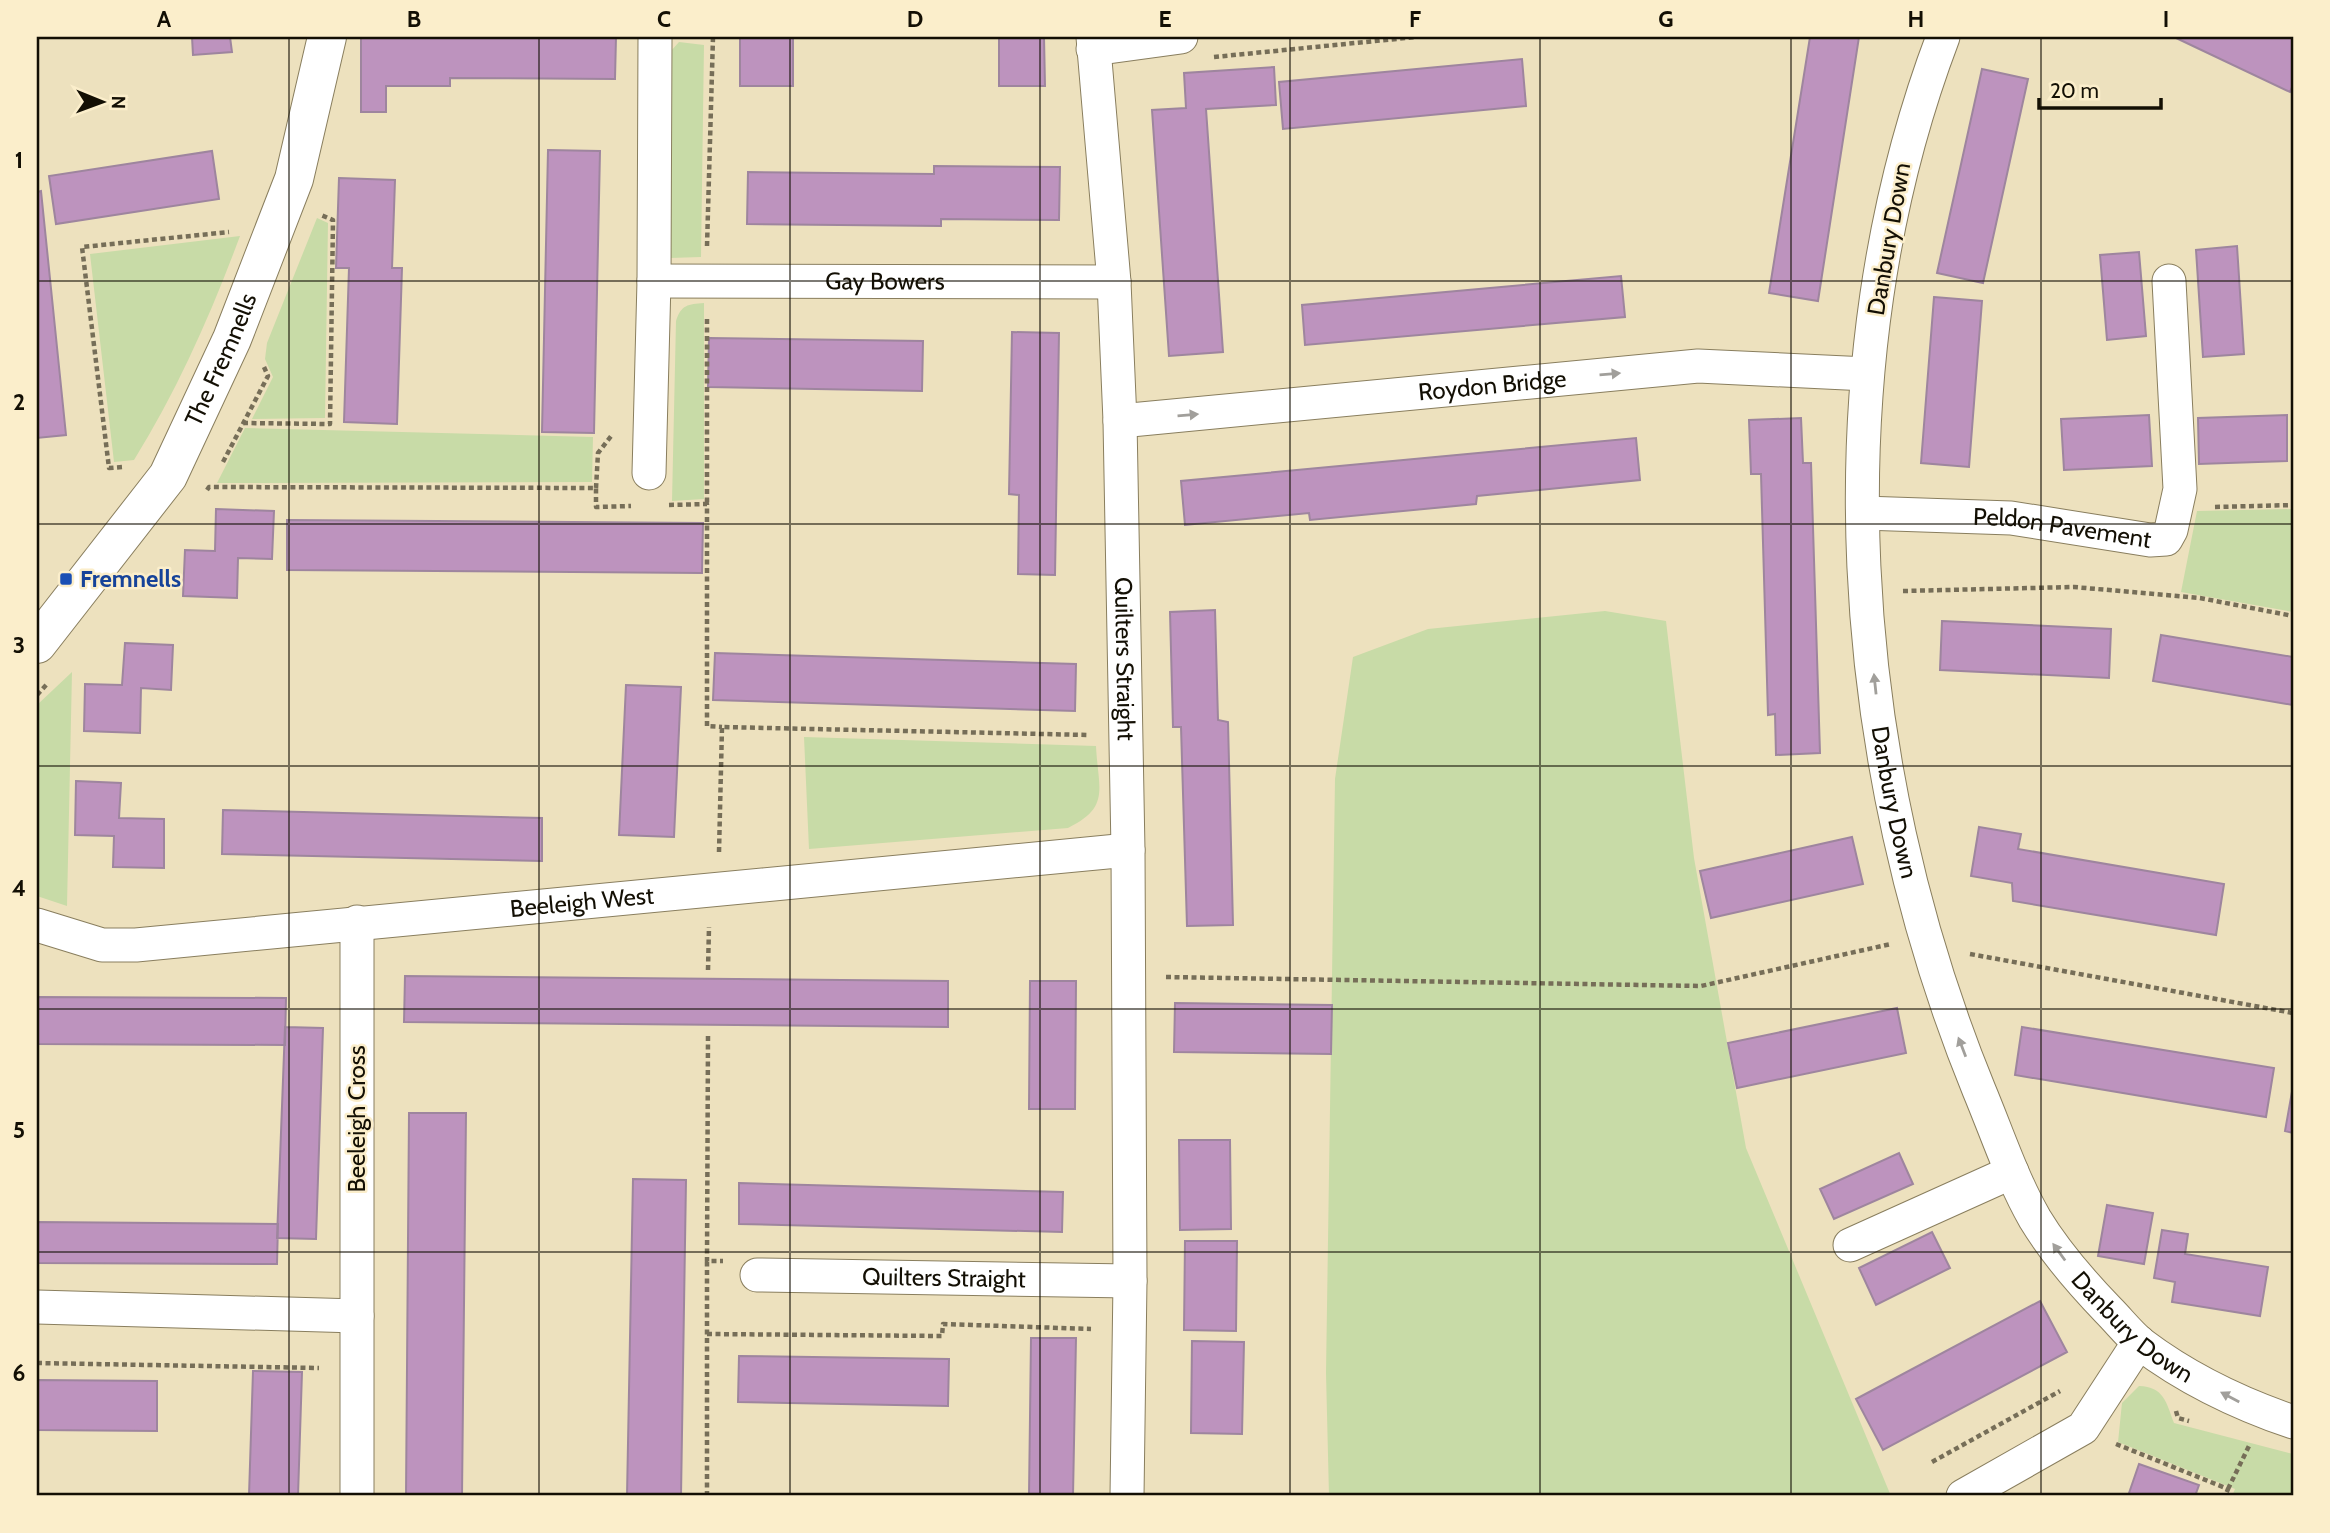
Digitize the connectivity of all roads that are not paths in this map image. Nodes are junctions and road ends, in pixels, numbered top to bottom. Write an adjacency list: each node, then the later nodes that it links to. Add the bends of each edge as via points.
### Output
1 (327, 37): 13 (street, The Fremnells, via 294,179 232,339 168,475)
2 (655, 37): 6 (street)
3 (1944, 37): 9 (street, Danbury Down, via 1903,158 1882,260)
4 (1093, 43): 5 (street); 8 (street, Quilters Straight)
5 (1190, 47)
6 (654, 281): 8 (street, Gay Bowers); 11 (street)
7 (2169, 281): 12 (street, Peldon Pavement, via 2180,489 2165,539 2011,518)
8 (1114, 282): 10 (street, Quilters Straight)
9 (1867, 374): 10 (street, Roydon Bridge, one-way to 9, via 1698,366); 12 (street, Danbury Down)
10 (1120, 421): 14 (street, Quilters Straight)
11 (654, 490)
12 (1863, 513): 17 (street, Danbury Down, one-way to 12, via 1928,953 1903,859 1875,690)
13 (37, 644)
14 (1128, 850): 15 (street, Beeleigh West); 20 (street, Quilters Straight)
15 (357, 922): 16 (street, Beeleigh West, via 124,945 102,945); 22 (street, Beeleigh Cross)
16 (37, 925)
17 (2012, 1172): 18 (street); 23 (street, Danbury Down, one-way to 17, via 2066,1262 2036,1220)
18 (1850, 1245)
19 (746, 1268): 20 (street, Quilters Straight)
20 (1130, 1281): 26 (street, Quilters Straight)
21 (37, 1307): 22 (street)
22 (357, 1316): 25 (street, Beeleigh Cross)
23 (2138, 1342): 24 (street, Danbury Down, one-way to 23, via 2252,1408); 27 (street, via 2083,1428)
24 (2293, 1422)
25 (357, 1496)
26 (1127, 1496)
27 (1963, 1496)

